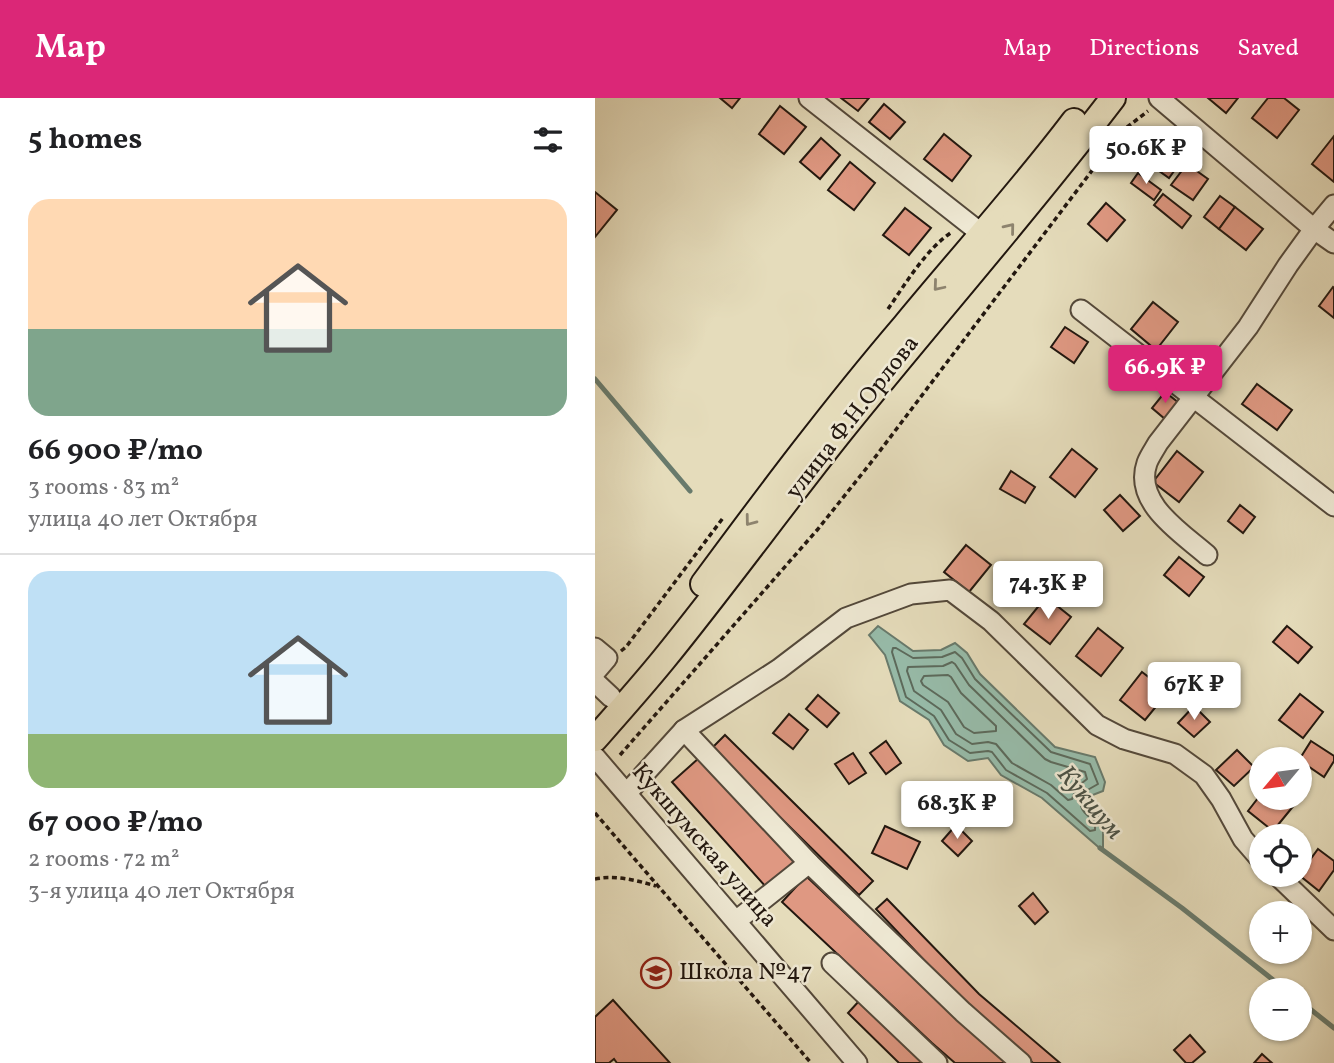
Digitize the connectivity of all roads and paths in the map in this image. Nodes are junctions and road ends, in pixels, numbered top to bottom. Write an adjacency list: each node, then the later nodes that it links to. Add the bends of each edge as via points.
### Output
1 (809, 98): 7 (street)
2 (1091, 98): 7 (main road, улица Ф.Н.Орлова)
3 (1113, 98): 17 (main road, улица Ф.Н.Орлова, one-way to 3, via 664,660 842,431)
4 (1161, 100): 6 (street); 18 (path, via 1122,131 818,529)
5 (1334, 205): 6 (street)
6 (1314, 229): 8 (street); 10 (street)
7 (982, 234): 15 (main road, улица Ф.Н.Орлова, one-way to 15, via 783,477 667,631)
8 (1334, 243)
9 (1081, 310): 10 (street)
10 (1194, 397): 11 (street); 12 (street, via 1158,443 1147,464 1145,482 1149,499 1159,512)
11 (1334, 506)
12 (1207, 555)
13 (595, 648): 14 (street, via 607,658)
14 (595, 672)
15 (600, 698)
16 (684, 730): 20 (street); 22 (street, via 779,669 846,618 911,594 950,590 991,621 1097,725 1124,739 1175,754 1204,775); 23 (street)
17 (595, 739)
18 (620, 755)
19 (595, 757): 20 (street, Кукшумская улица)
20 (627, 793): 27 (street, Кукшумская улица)
21 (595, 813): 25 (path)
22 (1249, 846)
23 (809, 863): 27 (street); 33 (street)
24 (595, 879): 25 (path)
25 (658, 886): 30 (path)
26 (1289, 887): 28 (street)
27 (736, 921): 31 (street, Кукшумская улица)
28 (1334, 930)
29 (832, 963): 32 (street)
30 (811, 1063)
31 (857, 1063)
32 (937, 1063)
33 (1021, 1063)

